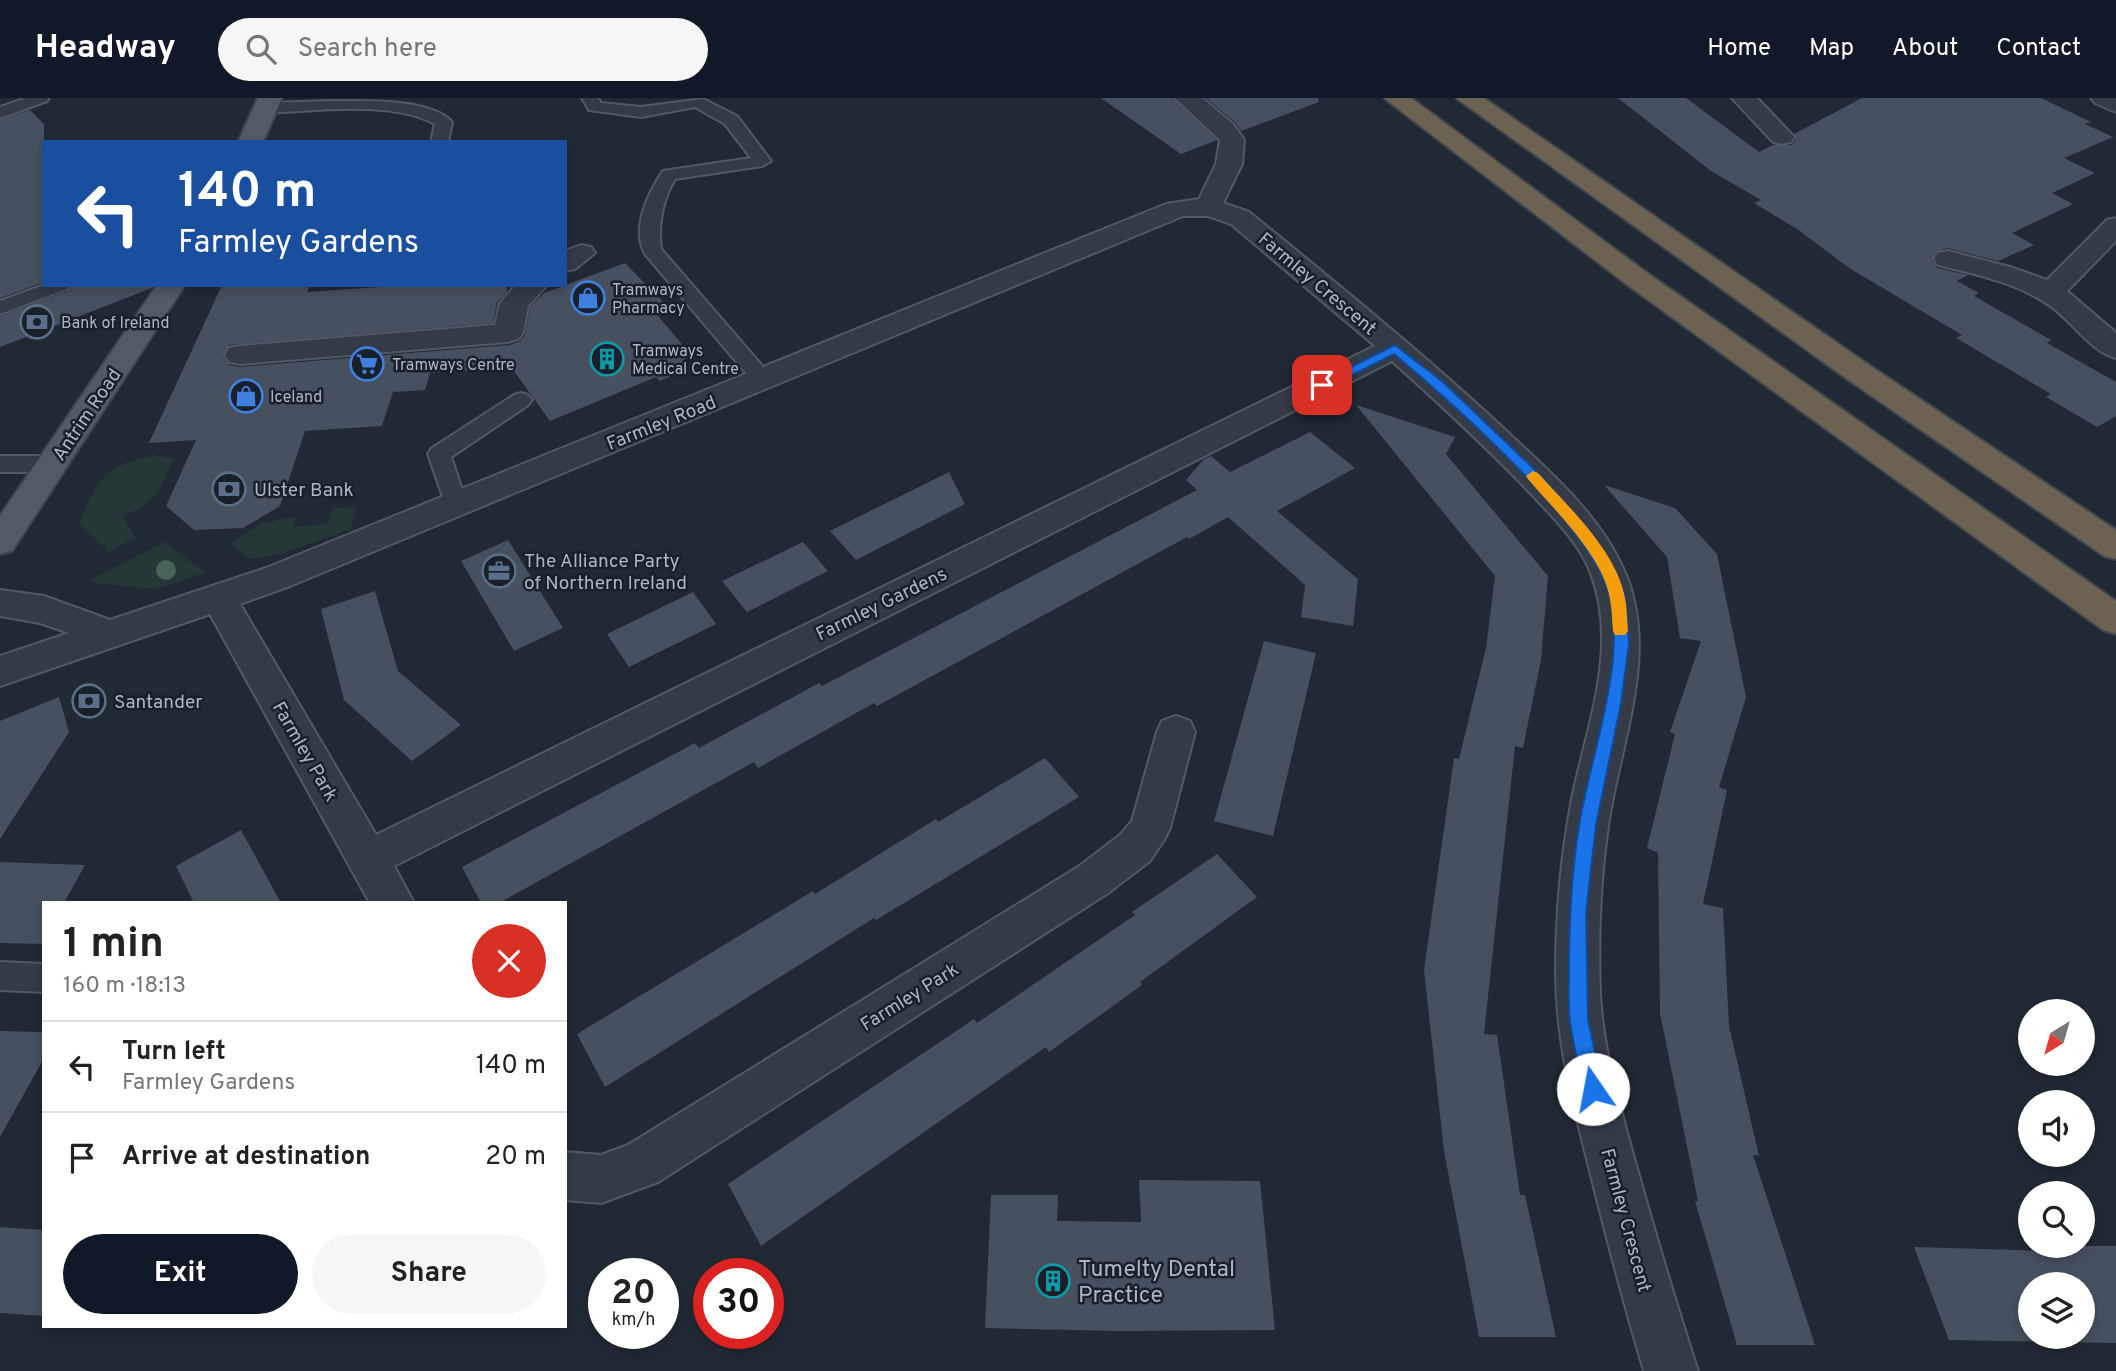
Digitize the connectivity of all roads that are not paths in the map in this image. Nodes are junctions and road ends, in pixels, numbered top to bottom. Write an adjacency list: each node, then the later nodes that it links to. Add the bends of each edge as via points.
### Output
1 (41, 98): 10 (lane)
2 (590, 98): 25 (lane, via 595,107 641,112 697,102 731,120 762,161 668,175 656,199 649,234 652,250)
3 (1187, 98): 14 (street, via 1232,137 1234,149)
4 (1396, 98): 34 (highway, via 1636,278)
5 (1468, 98): 31 (highway)
6 (1744, 98): 11 (street)
7 (2103, 98): 9 (street)
8 (268, 103): 12 (main road); 13 (lane, via 434,113 444,122)
9 (2116, 104)
10 (0, 113)
11 (1782, 137)
12 (251, 140)
13 (440, 140)
14 (1208, 206): 22 (street, Farmley Crescent, via 1240,218); 25 (street, Farmley Road, via 1175,209)
15 (2116, 226): 20 (street)
16 (1948, 259): 20 (street, via 1992,269)
17 (55, 287): 21 (lane)
18 (170, 287): 28 (main road, Antrim Road)
19 (531, 287): 24 (street, via 514,303 508,333)
20 (2050, 293): 23 (street)
21 (0, 308)
22 (1395, 348): 38 (street, Farmley Gardens); 43 (street, Farmley Crescent, via 1530,473 1582,532 1605,566 1617,597 1621,643 1587,825 1577,913 1579,1020 1598,1112)
23 (2116, 349)
24 (240, 355)
25 (763, 380): 29 (street, Farmley Road)
26 (521, 400): 29 (lane, via 439,454)
27 (0, 464): 28 (lane)
28 (52, 464): 30 (main road, Antrim Road)
29 (456, 505): 32 (street, Farmley Road)
30 (0, 542)
31 (2116, 547)
32 (219, 598): 35 (street, Farmley Road); 38 (street, Farmley Park)
33 (0, 603): 35 (street, via 44,610)
34 (2116, 620)
35 (112, 635): 36 (street, Farmley Road)
36 (0, 671)
37 (1176, 732): 42 (street, Farmley Park, via 1150,828 1135,848 1093,880 641,1165 601,1179)
38 (369, 859): 39 (street, Farmley Park)
39 (392, 901)
40 (0, 976): 41 (lane)
41 (42, 978)
42 (567, 1176)
43 (1671, 1371)

